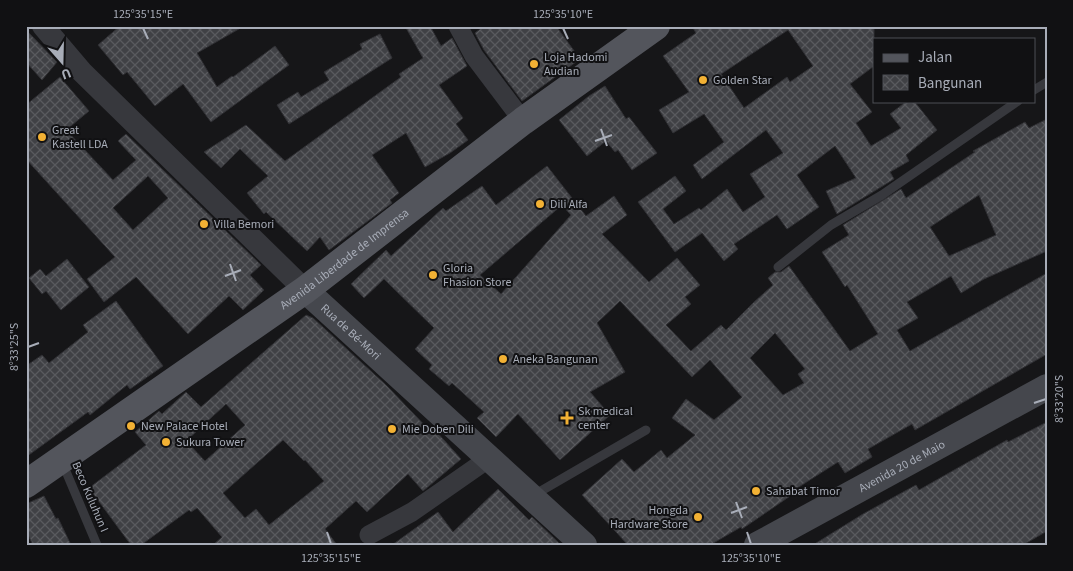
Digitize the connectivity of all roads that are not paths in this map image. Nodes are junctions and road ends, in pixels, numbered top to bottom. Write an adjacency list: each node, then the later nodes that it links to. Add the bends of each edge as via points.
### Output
1 (44, 26): 9 (street, Rua de Bé-Mori, via 82,72)
2 (458, 26): 7 (street, via 474,56)
3 (656, 26): 7 (main road, Avenida Liberdade de Imprensa)
4 (1047, 82): 5 (lane)
5 (1036, 89)
6 (1017, 102): 8 (lane, via 882,195 831,225)
7 (524, 121): 9 (main road, Avenida Liberdade de Imprensa)
8 (778, 266)
9 (305, 290): 12 (main road, Rua de Bé-Mori); 13 (main road, Avenida Liberdade de Imprensa)
10 (1047, 387): 19 (main road, Avenida 20 de Maio)
11 (646, 430): 15 (lane)
12 (488, 459): 15 (main road, Rua de Bé-Mori); 16 (street, via 412,512)
13 (61, 460): 14 (main road, Avenida Liberdade de Imprensa); 17 (lane, Beco Kuluhun I)
14 (26, 484)
15 (531, 497): 18 (main road, Rua de Bé-Mori)
16 (369, 535)
17 (97, 545)
18 (584, 545)
19 (757, 545)

